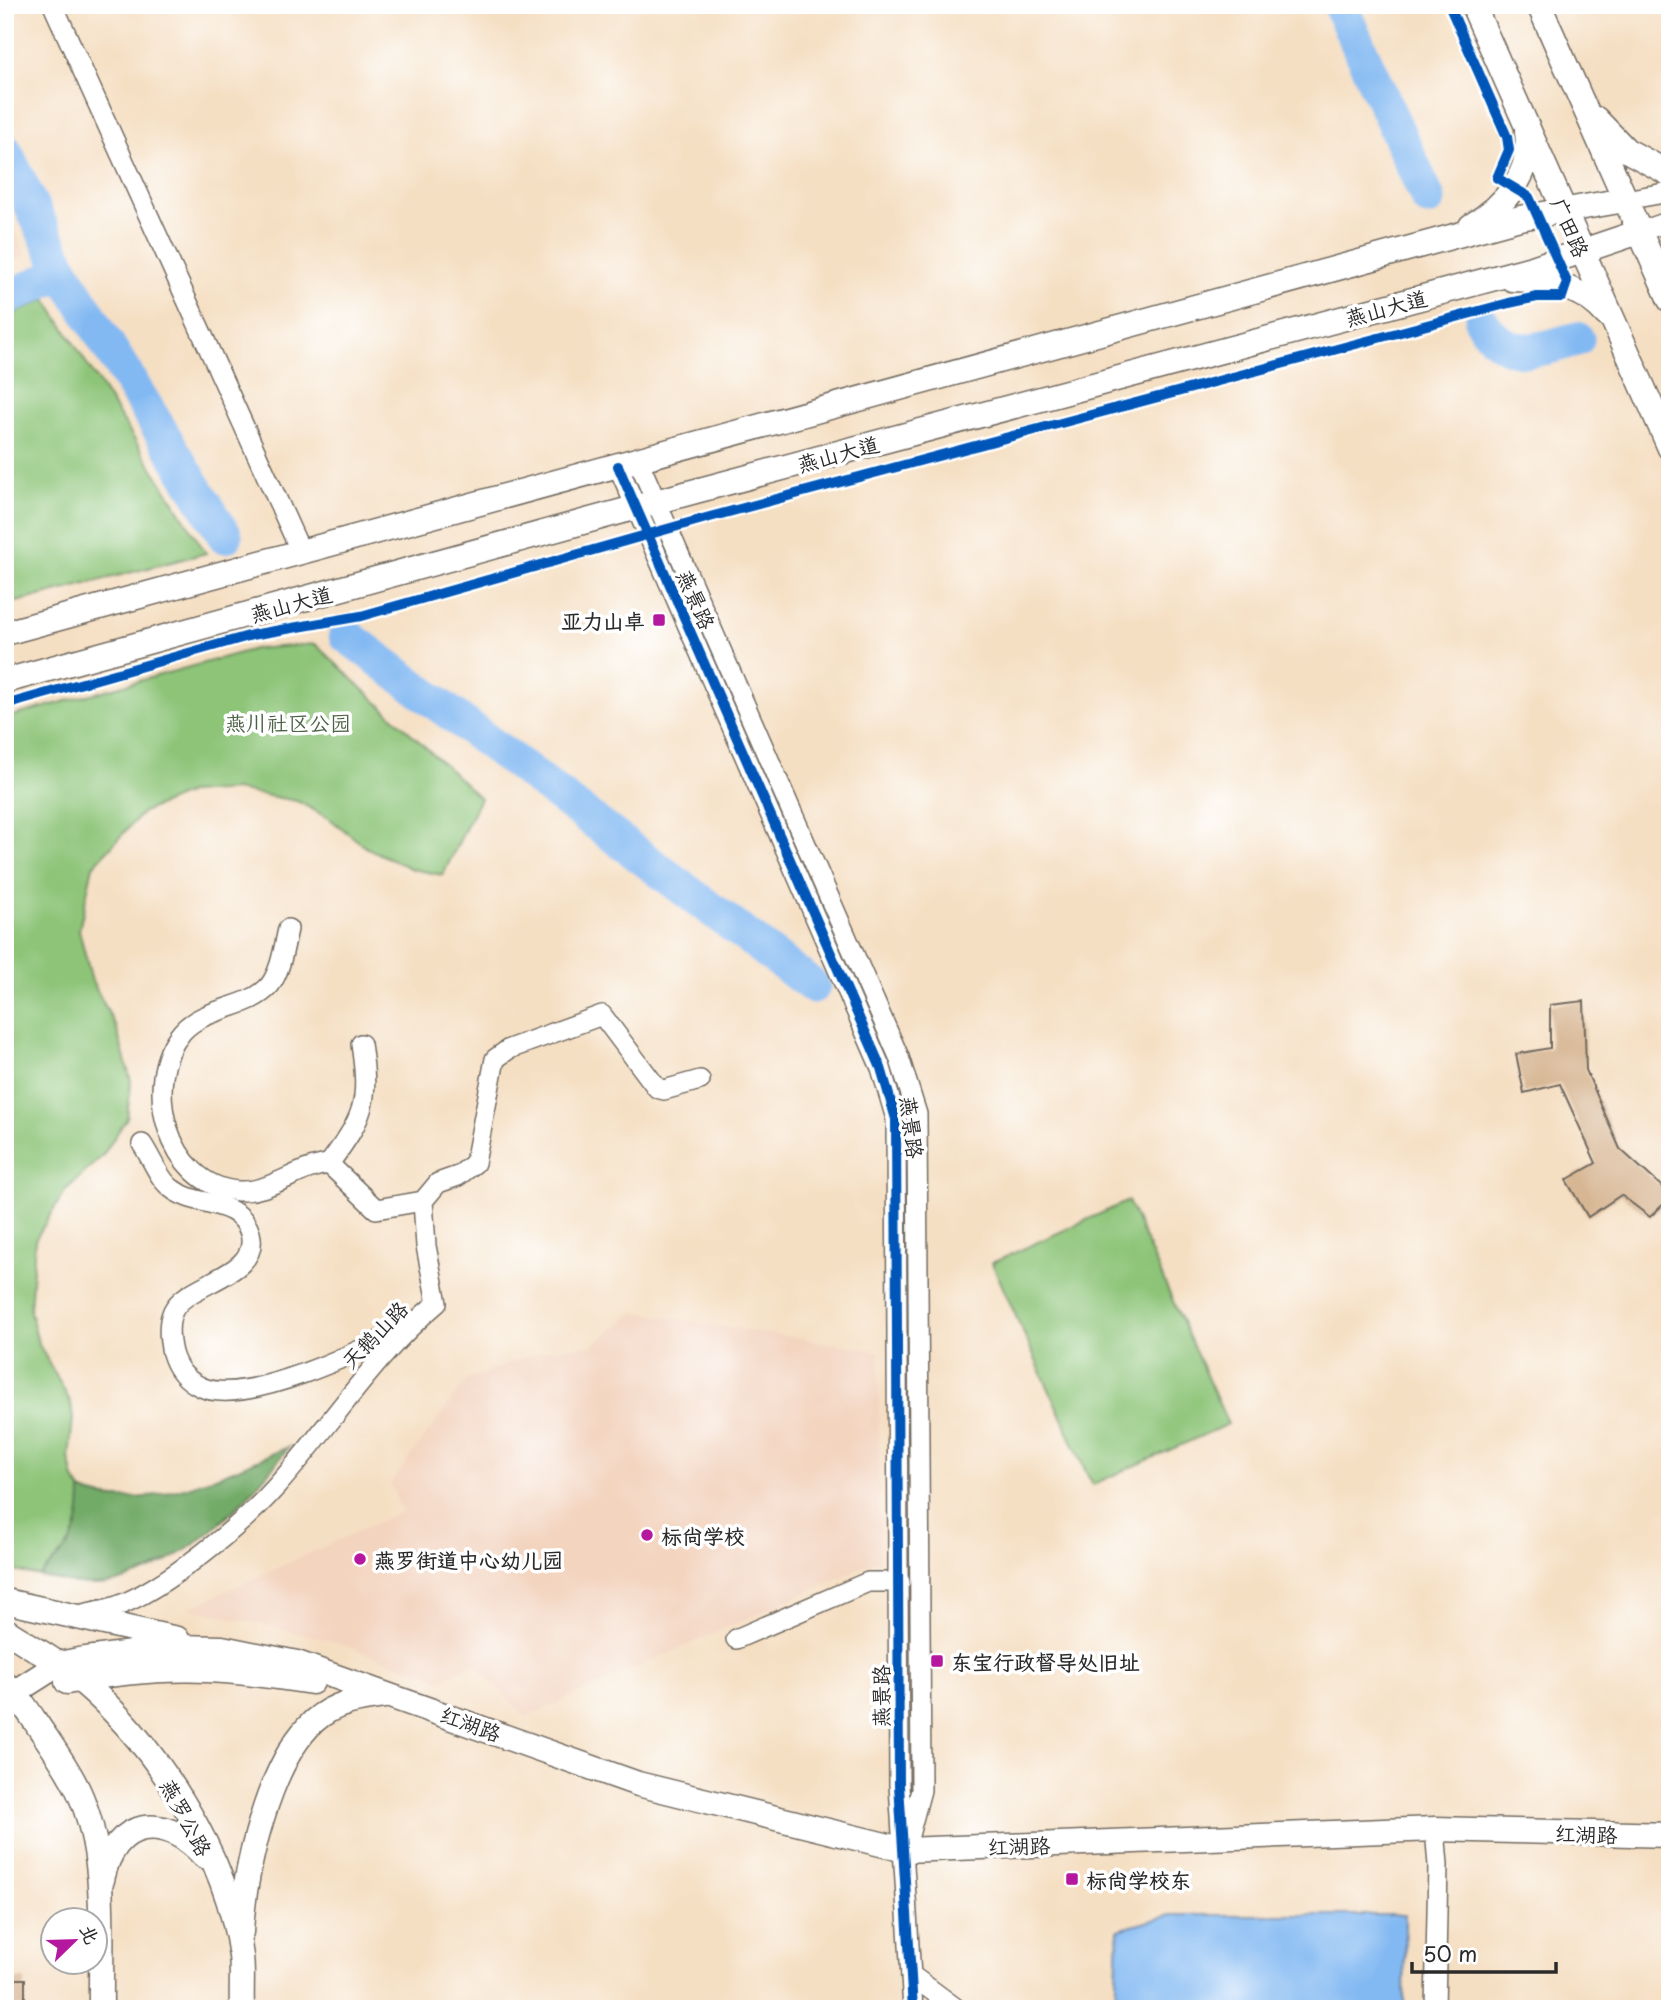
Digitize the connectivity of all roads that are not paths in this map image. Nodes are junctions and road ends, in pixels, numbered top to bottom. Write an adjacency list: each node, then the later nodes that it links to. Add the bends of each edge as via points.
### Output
1 (53, 5): 20 (street)
2 (1473, 5): 5 (main road, 广田路)
3 (1539, 5): 4 (main road)
4 (1573, 83): 6 (main road, via 1612,137); 8 (main road)
5 (1525, 124): 9 (main road, 广田路); 12 (main road, via 1527,155 1517,183 1493,210)
6 (1670, 174)
7 (1670, 192): 8 (street)
8 (1625, 200): 9 (main road); 11 (main road)
9 (1563, 211): 12 (main road); 13 (main road, 广田路)
10 (1670, 221): 11 (street, 燕山大道)
11 (1639, 232): 13 (main road, 燕山大道); 15 (main road)
12 (1450, 237): 18 (main road)
13 (1581, 251): 14 (main road, 燕山大道); 16 (main road, 广田路)
14 (1487, 280): 16 (main road, via 1532,281 1575,291 1596,303); 19 (main road, 燕山大道)
15 (1670, 300)
16 (1616, 330): 17 (main road, 广田路)
17 (1670, 448)
18 (628, 463): 19 (street, 燕景路); 20 (main road)
19 (646, 505): 22 (main road, 燕山大道); 30 (street, 燕景路, via 892,1101 899,1152); 42 (street, 燕景路, via 899,1057 917,1114 921,1790)
20 (301, 552): 21 (main road)
21 (5, 633)
22 (5, 681)
23 (288, 929): 27 (street, via 272,982 260,996 217,1010 183,1031 168,1057 163,1095 166,1132 181,1160 210,1182 236,1191 260,1189 315,1165)
24 (361, 1044): 27 (street, via 367,1086 362,1114)
25 (700, 1080): 28 (street, via 657,1088 602,1015 509,1049 495,1059 490,1074 475,1163 438,1183)
26 (142, 1144): 29 (street, via 169,1187 230,1209 244,1219 251,1236 247,1256 232,1272 192,1293 173,1310 169,1337 175,1362 188,1381 209,1391 249,1390 359,1351)
27 (329, 1164): 28 (street, via 376,1209)
28 (423, 1201): 29 (street, 天鹅山路, via 437,1303)
29 (408, 1326): 32 (street, 天鹅山路, via 275,1488 225,1536 136,1596)
30 (900, 1582): 34 (street, via 868,1582); 42 (street, 燕景路, via 899,1785)
31 (5, 1601): 32 (main road)
32 (71, 1617): 35 (main road)
33 (5, 1630): 36 (main road, 燕罗公路)
34 (736, 1639)
35 (222, 1648): 36 (main road, 红湖路, via 155,1649); 39 (main road, 红湖路, via 297,1663)
36 (59, 1664): 37 (main road, 燕罗公路); 38 (main road, 红湖路)
37 (80, 1680): 38 (main road, 红湖路); 39 (main road, 红湖路, via 187,1667); 43 (main road, 燕罗公路, via 147,1749 181,1801)
38 (9, 1690): 44 (main road, via 79,1792 92,1834)
39 (392, 1695): 42 (main road, 红湖路, via 638,1784); 45 (main road, via 355,1699 332,1709 314,1721 299,1740 267,1804 254,1846 243,1903)
40 (1435, 1829): 41 (main road, 红湖路); 42 (main road, 红湖路); 51 (street)
41 (1670, 1835)
42 (905, 1850): 46 (street)
43 (214, 1867): 44 (main road, via 174,1830 144,1829 115,1845 106,1859); 45 (main road, 燕罗公路)
44 (100, 1892): 47 (main road)
45 (240, 1955): 48 (main road, 燕罗公路)
46 (911, 1975): 49 (street); 50 (street)
47 (101, 2009)
48 (242, 2009)
49 (913, 2009)
50 (957, 2009)
51 (1435, 2009)

